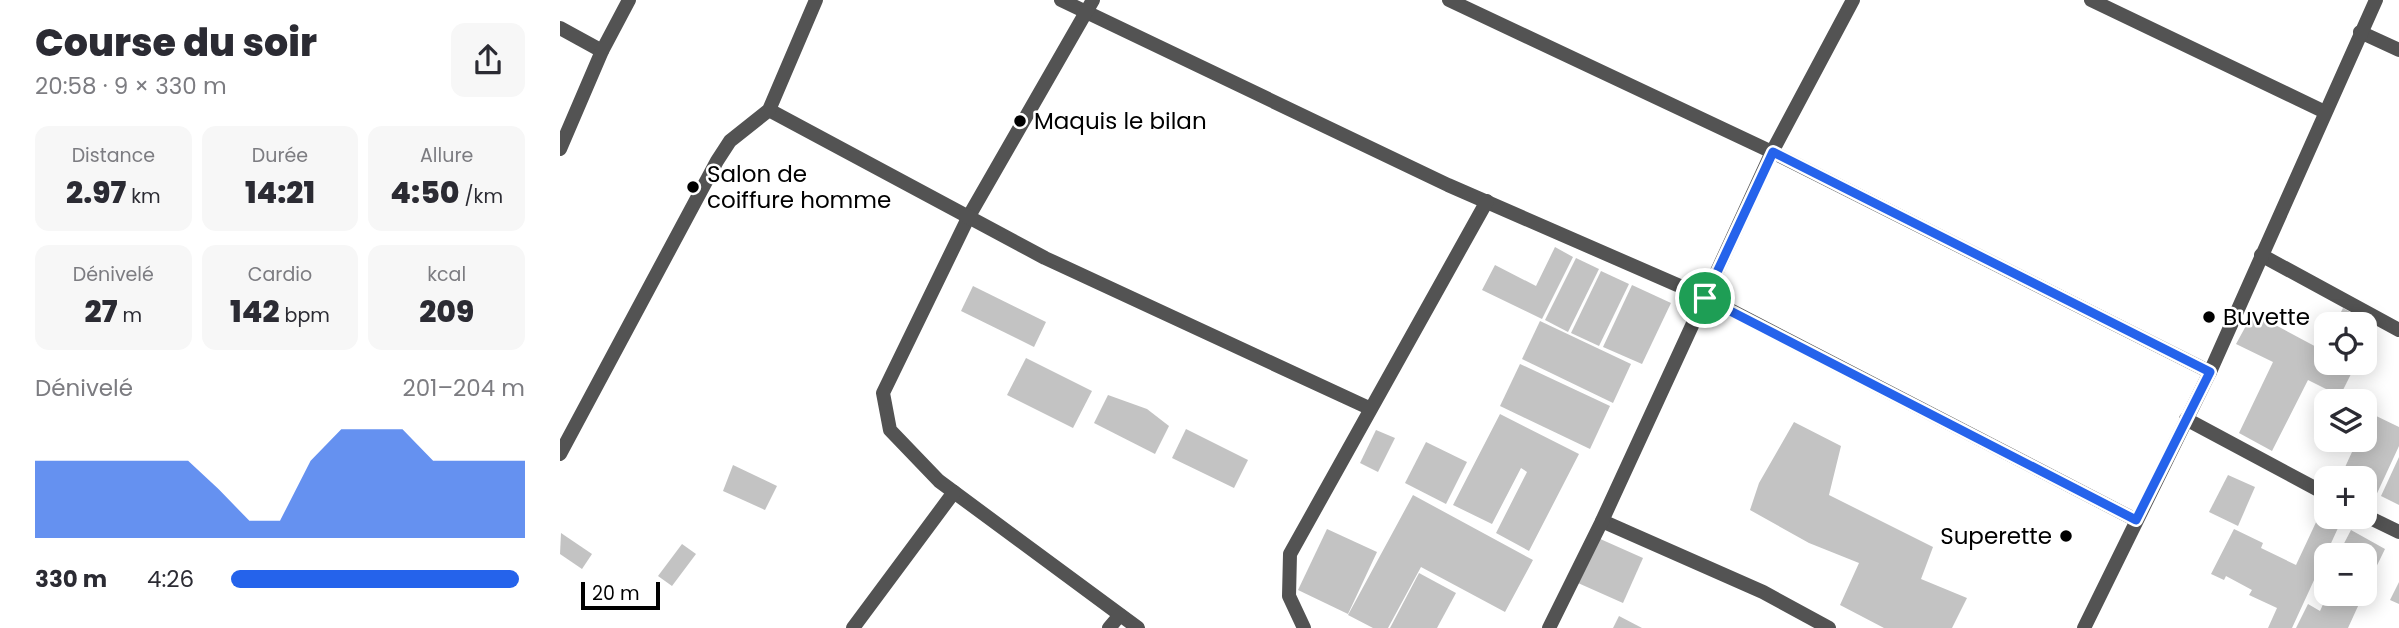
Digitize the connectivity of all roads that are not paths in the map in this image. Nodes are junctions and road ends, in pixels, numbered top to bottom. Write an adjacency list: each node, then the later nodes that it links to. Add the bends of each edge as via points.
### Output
1 (629, 0): 12 (street)
2 (816, 0): 13 (street)
3 (1061, 0): 8 (street)
4 (1449, 0): 16 (street)
5 (1853, 0): 16 (street)
6 (2091, 0): 14 (street)
7 (2376, 0): 10 (street)
8 (1090, 6): 17 (street); 18 (street)
9 (560, 28): 12 (street)
10 (2360, 32): 11 (street); 14 (street)
11 (2399, 50)
12 (603, 51): 15 (street)
13 (769, 110): 18 (street); 25 (street, via 730,141 717,161)
14 (2325, 112): 19 (street)
15 (560, 149)
16 (1773, 152): 20 (street); 22 (street)
17 (1487, 201): 20 (street); 23 (street)
18 (969, 216): 23 (street, via 1045,258); 27 (street, via 883,394 890,430)
19 (2261, 255): 21 (street); 22 (street)
20 (1705, 298): 28 (street); 29 (street)
21 (2399, 330)
22 (2210, 372): 24 (street)
23 (1369, 408): 36 (street, via 1290,554 1289,596)
24 (2186, 419): 26 (street); 28 (street)
25 (560, 454)
26 (2314, 488)
27 (954, 492): 32 (street); 33 (street)
28 (2136, 520): 39 (street)
29 (1602, 521): 37 (street); 38 (street, via 1763,592)
30 (2377, 522): 31 (street)
31 (2399, 533)
32 (1120, 615): 34 (street); 35 (street)
33 (853, 628)
34 (1109, 628)
35 (1138, 628)
36 (1304, 628)
37 (1549, 628)
38 (1829, 628)
39 (2084, 628)

